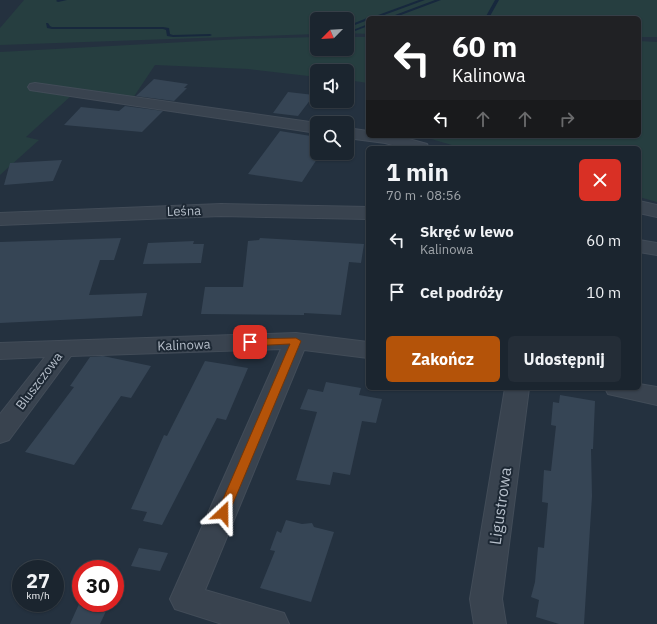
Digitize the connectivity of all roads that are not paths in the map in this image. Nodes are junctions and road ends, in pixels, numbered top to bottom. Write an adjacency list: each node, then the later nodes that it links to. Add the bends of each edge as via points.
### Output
1 (35, 87): 2 (street)
2 (310, 127)
3 (354, 133): 4 (street)
4 (366, 136)
5 (387, 138): 6 (street)
6 (414, 146)
7 (641, 208): 8 (street)
8 (657, 212)
9 (366, 213): 10 (street, Leśna, via 221,210)
10 (0, 219)
11 (641, 246): 12 (street)
12 (657, 249)
13 (296, 341): 14 (street, Kalinowa); 15 (street, Kalinowa); 21 (street, via 186,599)
14 (64, 349): 16 (street, Kalinowa); 20 (street, Bluszczowa)
15 (366, 350)
16 (0, 351)
17 (517, 390): 22 (street, Ligustrowa, via 486,599)
18 (627, 390): 19 (street)
19 (657, 396)
20 (0, 433)
21 (274, 624)
22 (490, 624)

